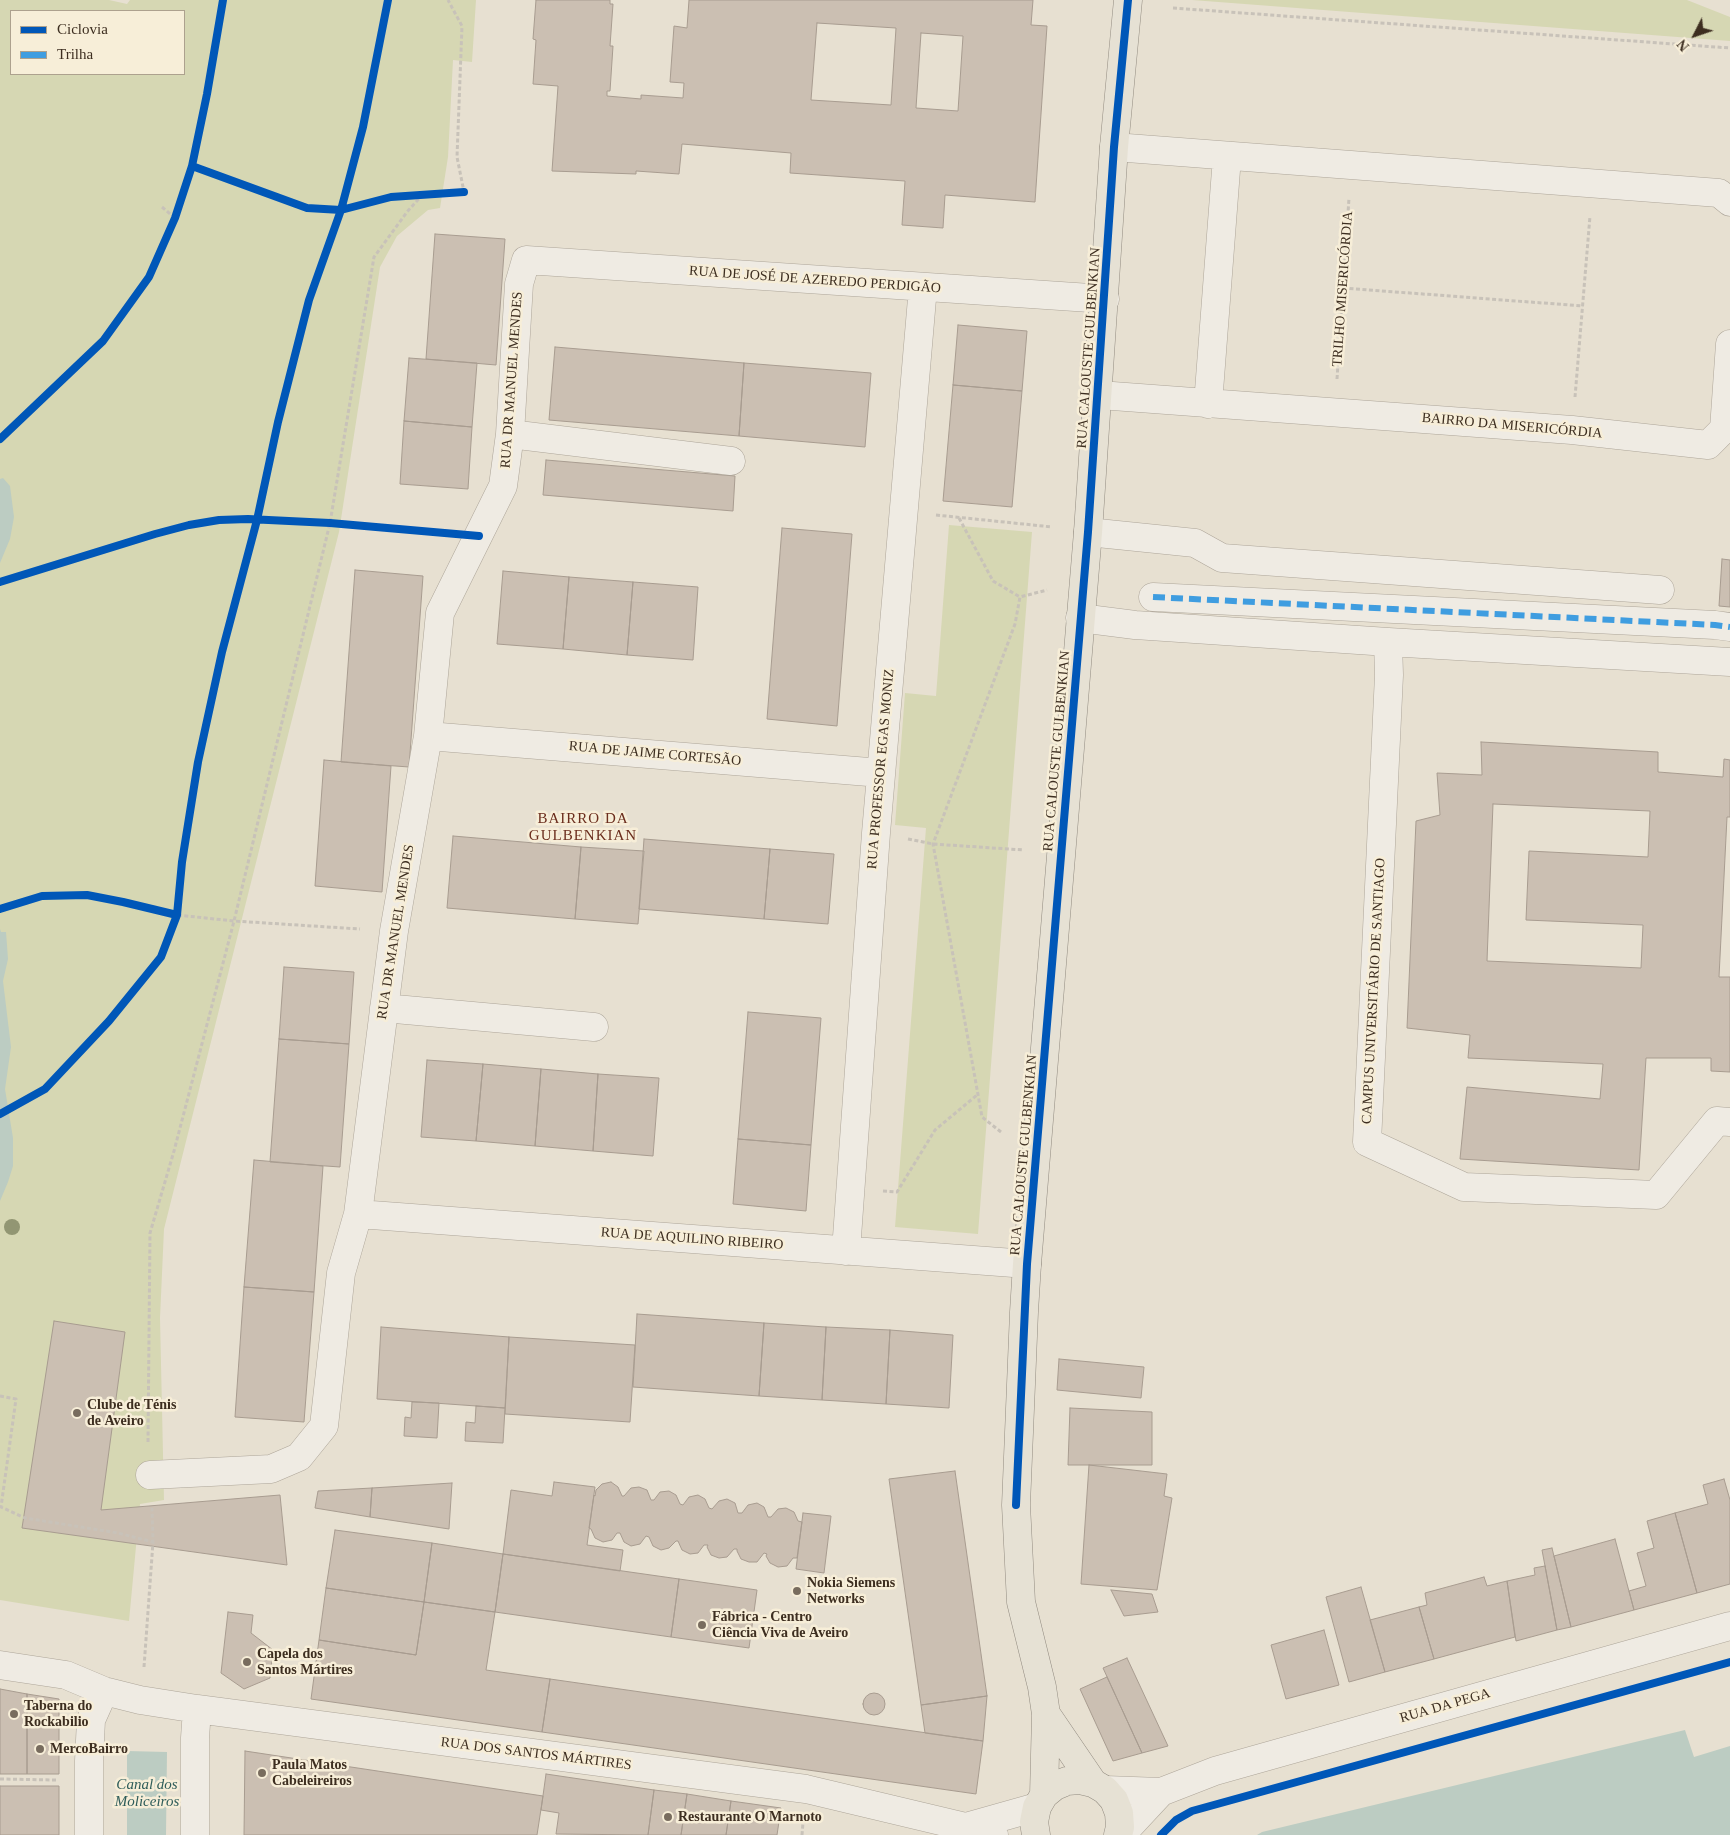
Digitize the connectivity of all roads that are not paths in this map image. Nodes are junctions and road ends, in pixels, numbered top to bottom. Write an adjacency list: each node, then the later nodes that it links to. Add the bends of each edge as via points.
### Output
1 (1128, 0): 2 (main road, RUA CALOUSTE GULBENKIAN)
2 (1114, 147): 3 (street); 7 (main road, RUA CALOUSTE GULBENKIAN)
3 (1227, 156): 4 (street, via 1720,193); 10 (street)
4 (1730, 202)
5 (526, 260): 6 (street, RUA DE JOSÉ DE AZEREDO PERDIGÃO); 11 (street, RUA DR MANUEL MENDES, via 520,284)
6 (923, 287): 7 (street, RUA DE JOSÉ DE AZEREDO PERDIGÃO); 21 (street, RUA PROFESSOR EGAS MONIZ)
7 (1104, 300): 9 (main road, RUA CALOUSTE GULBENKIAN)
8 (1730, 344): 10 (street, BAIRRO DA MISERICÓRDIA, via 1724,429 1708,445 1572,430)
9 (1098, 395): 10 (street, BAIRRO DA MISERICÓRDIA); 13 (main road, RUA CALOUSTE GULBENKIAN)
10 (1208, 404)
11 (510, 434): 12 (street); 20 (street, RUA DR MANUEL MENDES, via 504,486 440,613)
12 (731, 461)
13 (1088, 532): 14 (street, via 1195,543 1222,558); 16 (main road, RUA CALOUSTE GULBENKIAN)
14 (1660, 590)
15 (1154, 597): 17 (street)
16 (1080, 618): 18 (street, via 1135,625); 27 (main road, RUA CALOUSTE GULBENKIAN)
17 (1730, 627)
18 (1388, 642): 19 (street); 24 (street, CAMPUS UNIVERSITÁRIO DE SANTIAGO, via 1388,704 1367,1142 1464,1187 1656,1196 1717,1121)
19 (1730, 662)
20 (428, 736): 21 (street, RUA DE JAIME CORTESÃO); 22 (street, RUA DR MANUEL MENDES)
21 (881, 773): 26 (street, RUA PROFESSOR EGAS MONIZ)
22 (384, 1008): 23 (street); 25 (street, RUA DR MANUEL MENDES)
23 (594, 1028)
24 (1730, 1122)
25 (358, 1214): 26 (street, RUA DE AQUILINO RIBEIRO); 28 (street, RUA DR MANUEL MENDES, via 341,1273 324,1426 318,1434 299,1457 271,1469)
26 (846, 1250): 27 (street, RUA DE AQUILINO RIBEIRO)
27 (1027, 1264): 33 (main road, RUA CALOUSTE GULBENKIAN, via 1016,1504 1021,1602)
28 (150, 1475)
29 (1730, 1626): 35 (street, RUA DA PEGA, via 1214,1771)
30 (0, 1664): 31 (street, RUA DOS SANTOS MÁRTIRES, via 66,1675)
31 (104, 1691): 32 (street, RUA DOS SANTOS MÁRTIRES); 38 (street, via 91,1720)
32 (197, 1709): 37 (street, RUA DOS SANTOS MÁRTIRES, via 806,1789); 39 (street)
33 (1046, 1714): 34 (main road, RUA CALOUSTE GULBENKIAN); 36 (main road, RUA CALOUSTE GULBENKIAN)
34 (1099, 1787): 35 (street, RUA DA PEGA); 36 (main road, via 1080,1780 1067,1781 1055,1786); 42 (main road, RUA CALOUSTE GULBENKIAN, via 1114,1800 1119,1813)
35 (1161, 1792): 42 (street, RUA DA PEGA)
36 (1041, 1801): 37 (street, RUA DOS SANTOS MÁRTIRES); 41 (main road, RUA CALOUSTE GULBENKIAN, via 1034,1822)
37 (966, 1826): 40 (street, RUA DOS SANTOS MÁRTIRES)
38 (90, 1835)
39 (195, 1835)
40 (994, 1835)
41 (1036, 1835)
42 (1119, 1835)

